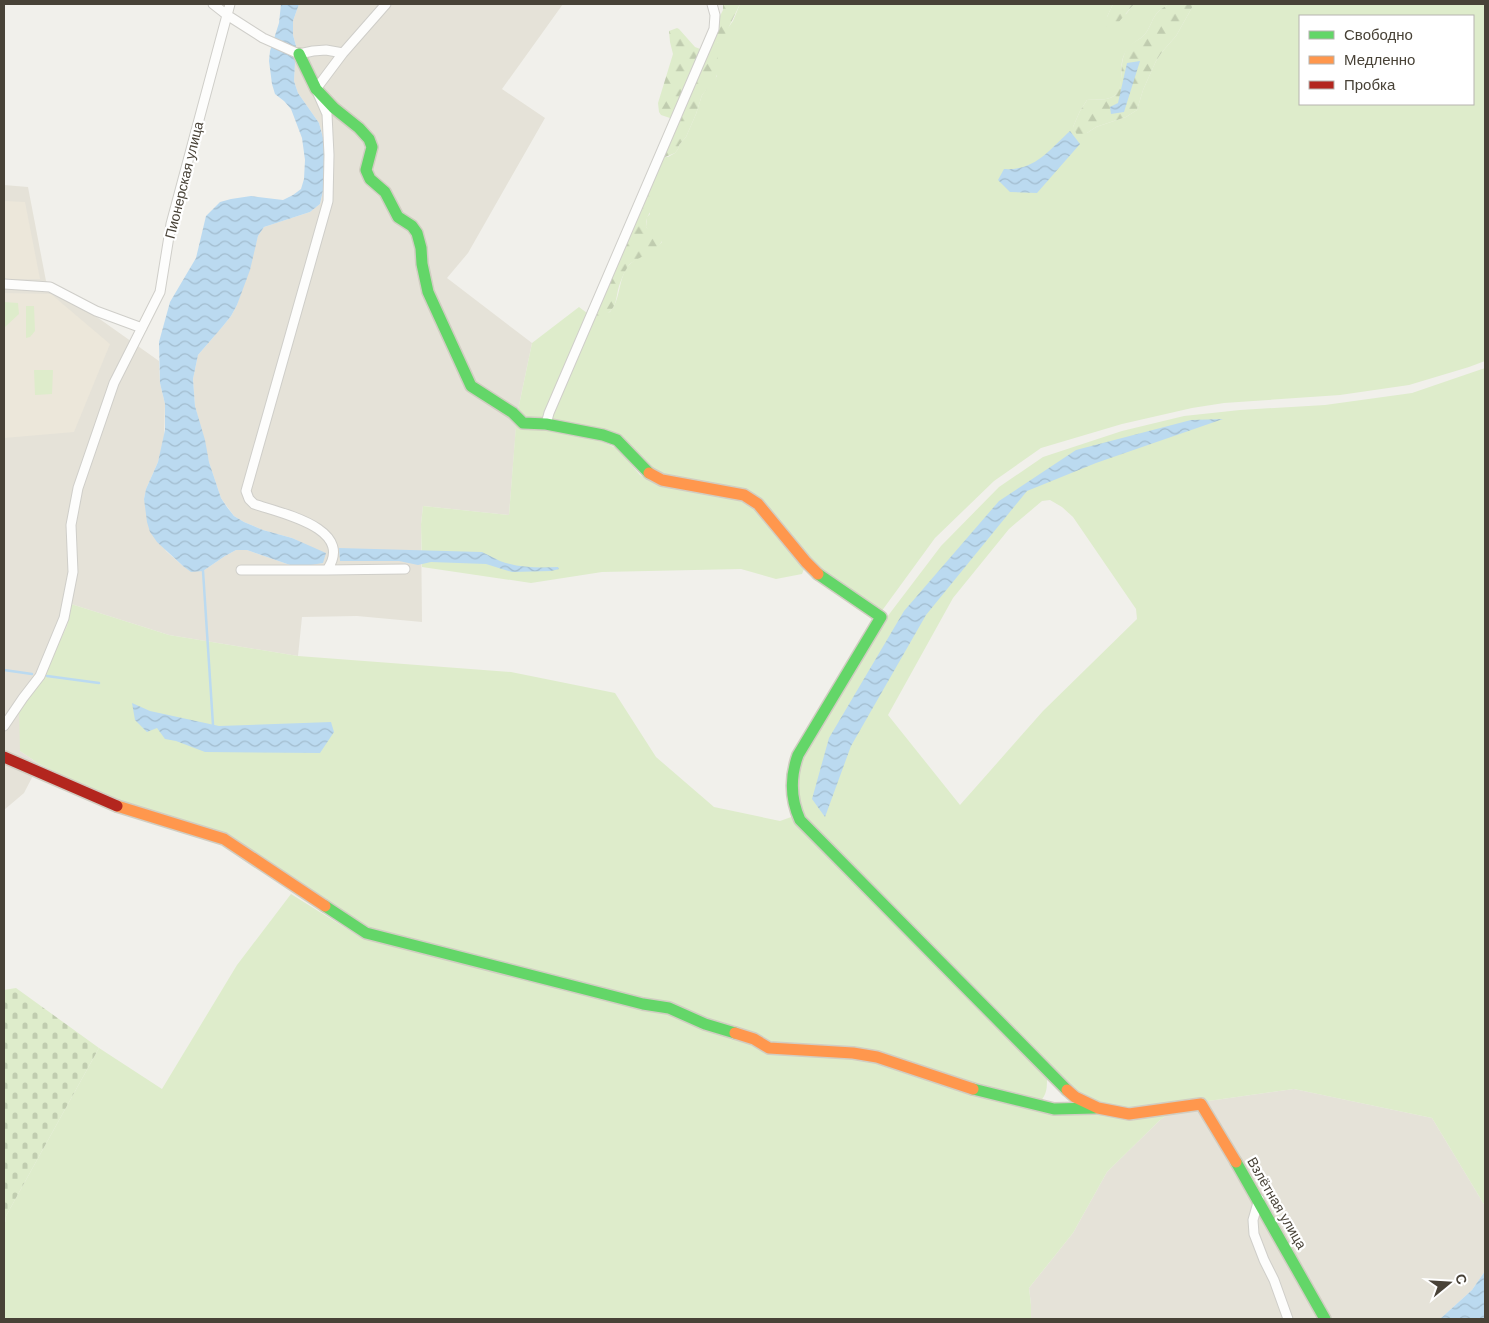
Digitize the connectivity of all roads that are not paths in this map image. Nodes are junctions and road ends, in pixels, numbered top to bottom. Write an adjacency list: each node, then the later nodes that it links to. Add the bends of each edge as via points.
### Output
1 (213, 4): 5 (street)
2 (230, 4): 5 (street, Пионерская улица)
3 (386, 4): 6 (street)
4 (712, 4): 11 (street, via 714,29)
5 (227, 15): 7 (street, via 263,38); 10 (street, Пионерская улица, via 171,224 160,292)
6 (343, 53): 7 (street, via 326,50); 8 (street)
7 (299, 54): 8 (street)
8 (316, 89): 11 (street, via 370,139 372,147 366,170 370,179 385,192 398,217 417,233 428,292 471,386 524,424); 14 (street, via 327,114 328,201 246,491 254,504 310,523 328,535 334,547 333,561)
9 (4, 284): 10 (street, via 50,287 96,311)
10 (142, 328): 15 (street, Пионерская улица, via 114,383 78,488 71,525 73,572 64,618 40,676)
11 (546, 424): 17 (street, via 617,440 650,474 662,480 744,495 758,504 819,574 881,617 793,766 791,790 796,812 800,820 1053,1076 1075,1097)
12 (405, 569): 14 (street)
13 (241, 570): 14 (street)
14 (327, 570)
15 (4, 726)
16 (4, 757): 17 (street, via 113,805 224,839 366,933 669,1008 705,1024 754,1039 769,1048 853,1052 966,1087 1054,1109)
17 (1098, 1108): 18 (street, Взлётная улица, via 1128,1114 1201,1104)
18 (1259, 1199): 19 (street, via 1253,1220 1254,1234); 20 (street, Взлётная улица)
19 (1288, 1319)
20 (1325, 1319)

